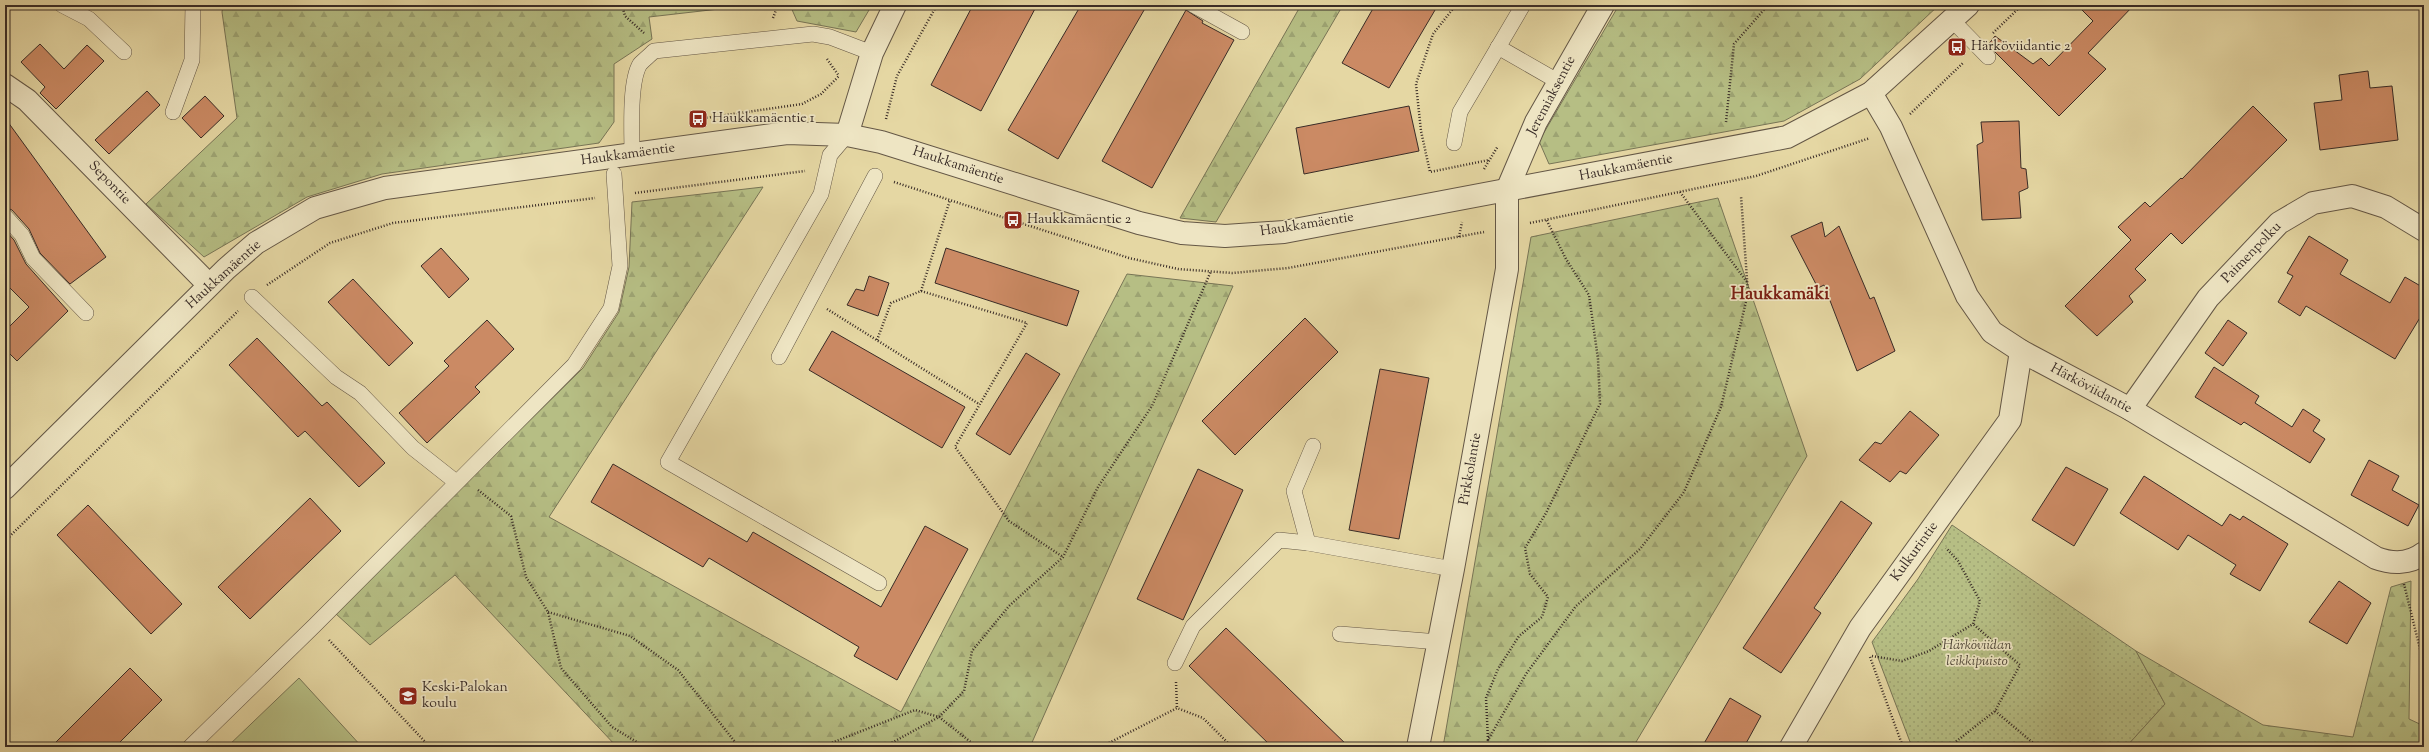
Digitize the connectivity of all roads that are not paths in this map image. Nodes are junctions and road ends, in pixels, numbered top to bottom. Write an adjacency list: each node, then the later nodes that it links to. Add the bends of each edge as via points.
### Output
1 (62, 5): 11 (lane, via 89,19)
2 (193, 5): 17 (lane, via 192,60)
3 (894, 5): 12 (street)
4 (1193, 5): 9 (lane)
5 (1523, 5): 10 (lane)
6 (1603, 5): 14 (street, Jeremiaksentie)
7 (1968, 5): 8 (street, Haukkamäentie)
8 (1952, 20): 13 (lane); 16 (street, Haukkamäentie)
9 (1242, 32)
10 (1498, 47): 14 (lane); 19 (lane, via 1460,112)
11 (124, 52)
12 (872, 53): 18 (street); 20 (lane, via 830,37 813,34 659,51 640,64 637,72 632,106)
13 (1988, 57)
14 (1559, 82): 23 (street, Jeremiaksentie, via 1536,122)
15 (5, 85): 26 (street, Sepontie, via 36,109)
16 (1871, 93): 23 (street, Haukkamäentie, via 1787,137); 29 (street, Härköviidantie, via 1891,127 1967,296 1992,332)
17 (173, 112)
18 (847, 135): 20 (street, Haukkamäentie, via 787,133); 23 (street, Haukkamäentie, via 881,142 1139,223 1182,233 1225,236 1284,232); 38 (lane, via 830,155 821,194 668,462)
19 (1454, 143)
20 (632, 154): 26 (street, Haukkamäentie, via 385,188 315,208 256,243)
21 (614, 174): 33 (lane, via 620,266 611,308 574,364)
22 (875, 176): 30 (lane)
23 (1507, 190): 37 (street, Pirkkolantie, via 1507,269)
24 (5, 216): 28 (lane, via 22,235 33,258)
25 (2424, 230): 31 (street, Paimenpolku, via 2386,208 2352,196 2313,203 2279,223 2208,298)
26 (209, 285): 34 (street, Haukkamäentie)
27 (252, 297): 33 (lane, via 336,377 360,393 413,448)
28 (86, 313)
29 (2020, 352): 31 (street, Härköviidantie); 44 (street, Kulkurintie, via 2010,420 1860,628)
30 (779, 357)
31 (2130, 409): 36 (street, Härköviidantie, via 2376,558 2399,562)
32 (1313, 446): 35 (lane, via 1294,491)
33 (458, 479): 42 (lane, via 315,625)
34 (5, 488)
35 (1308, 543): 37 (lane); 41 (lane, via 1279,540 1193,626)
36 (2424, 553)
37 (1453, 569): 40 (street, Pirkkolantie)
38 (879, 583)
39 (1340, 634): 40 (lane)
40 (1438, 642): 43 (street, Pirkkolantie)
41 (1174, 663)
42 (190, 747)
43 (1418, 747)
44 (1791, 747)

